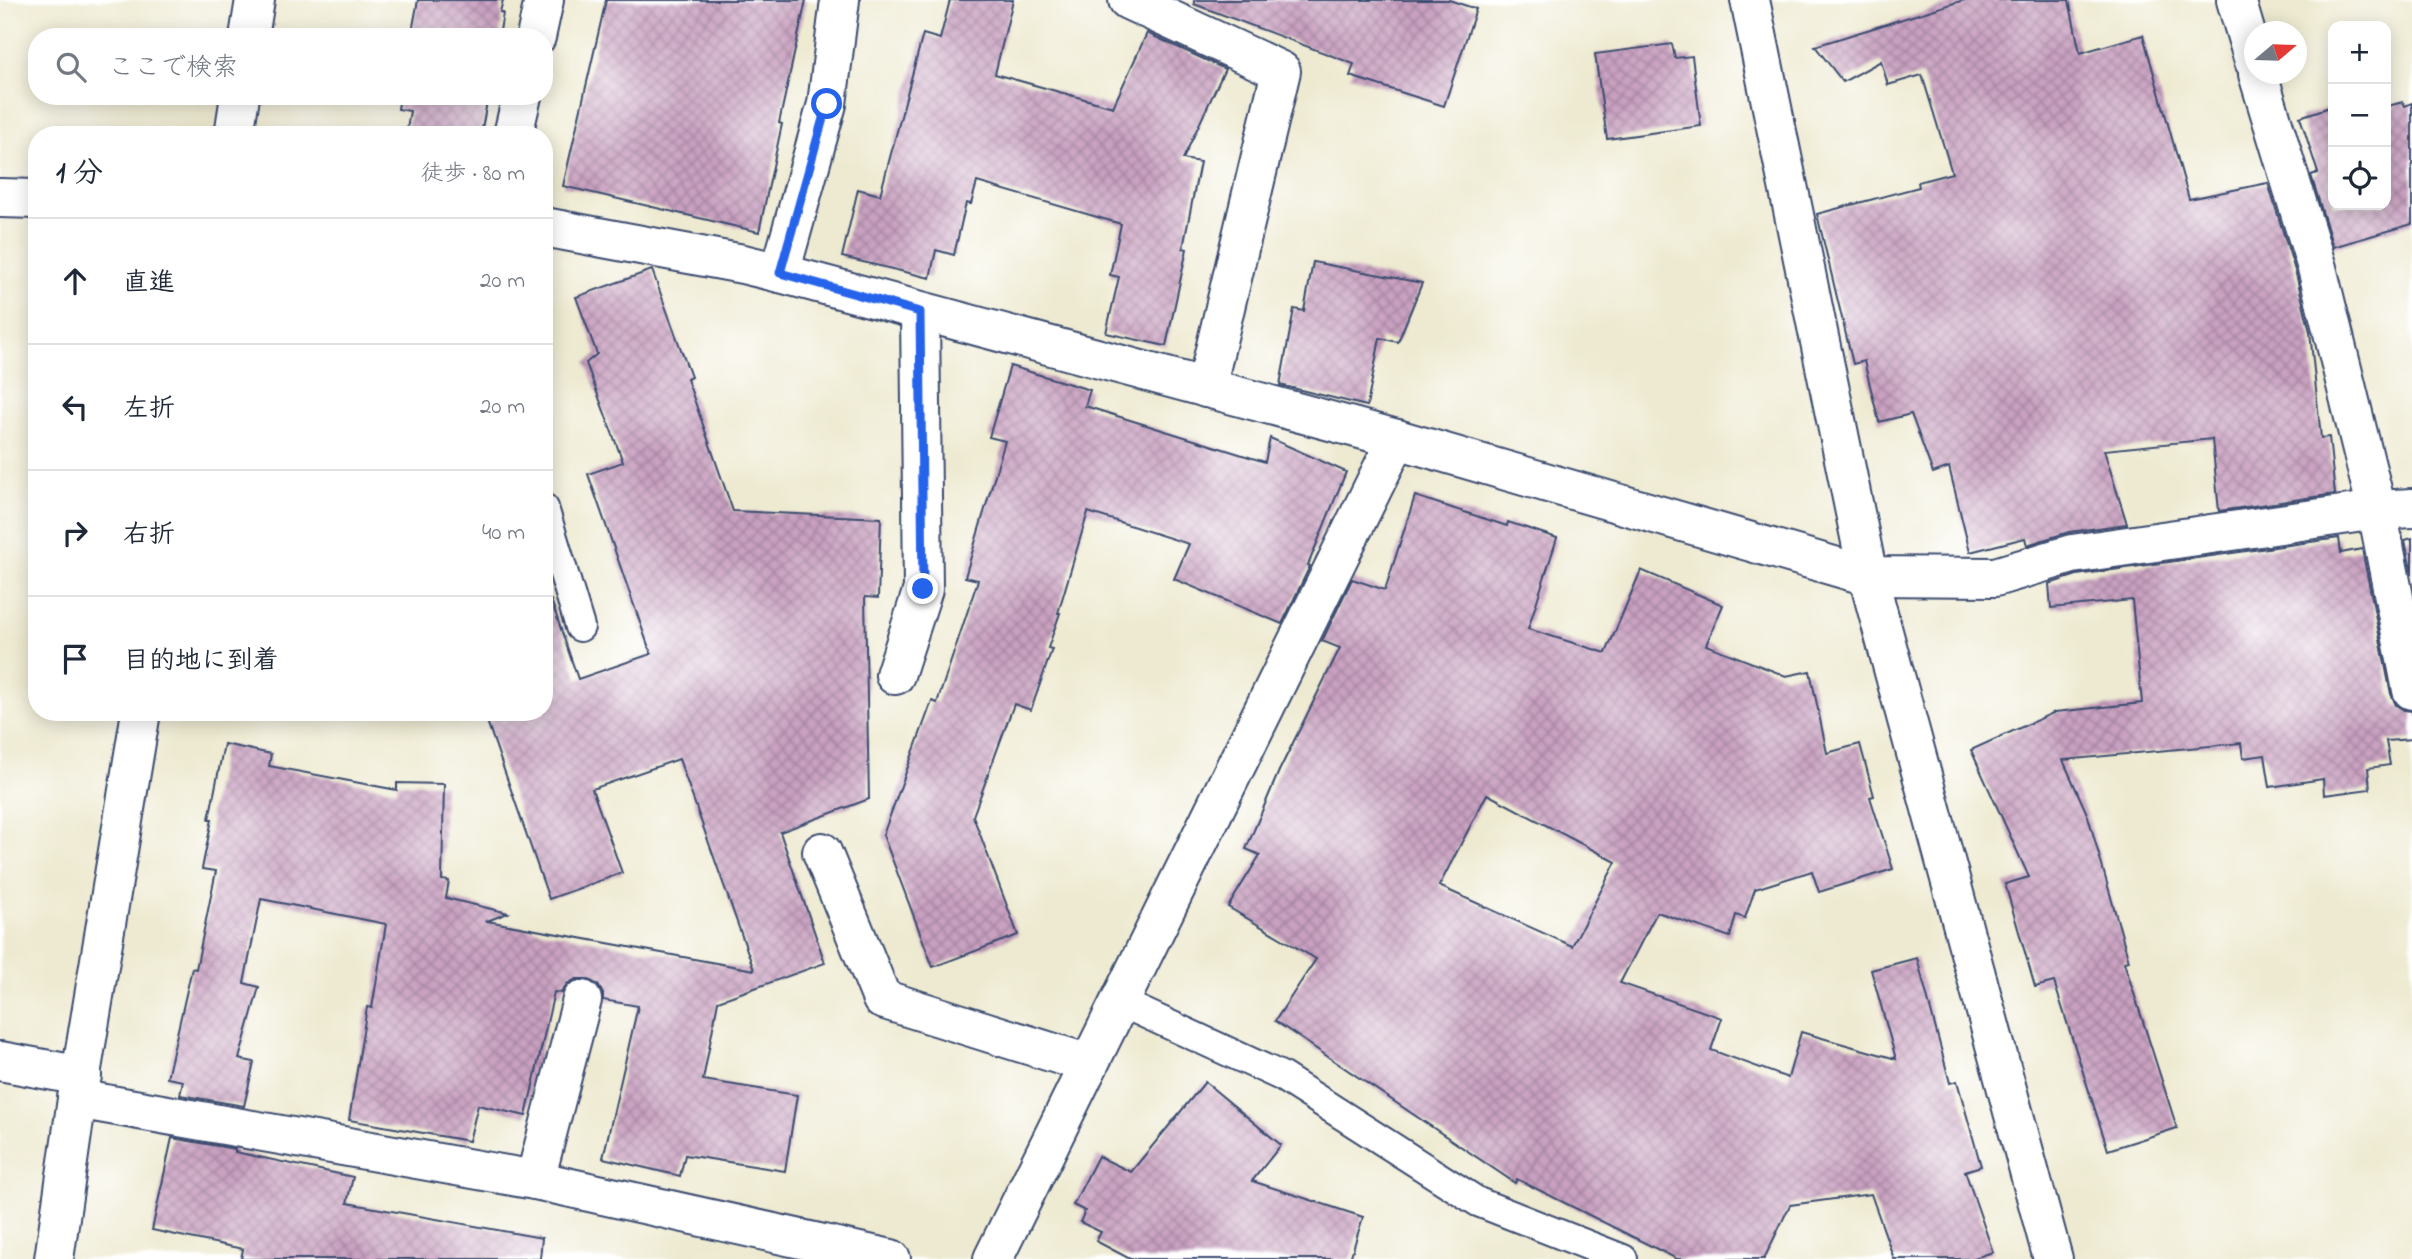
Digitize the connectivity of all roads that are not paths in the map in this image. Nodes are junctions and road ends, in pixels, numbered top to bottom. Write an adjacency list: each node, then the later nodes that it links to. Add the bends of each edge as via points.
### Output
1 (255, 0): 8 (street)
2 (544, 0): 9 (street)
3 (840, 0): 18 (street, via 827,104)
4 (1128, 0): 20 (street, via 1281,71)
5 (1750, 0): 24 (street)
6 (2236, 0): 7 (street)
7 (2244, 26)
8 (250, 28)
9 (538, 28)
10 (2261, 84): 22 (street)
11 (239, 105): 13 (street)
12 (520, 105): 14 (street)
13 (235, 126)
14 (515, 126)
15 (0, 198): 16 (street)
16 (28, 200)
17 (553, 229): 18 (street)
18 (780, 273): 19 (street)
19 (920, 312): 20 (street); 26 (street, via 923,589)
20 (1206, 388): 21 (street)
21 (1397, 439): 24 (street); 31 (street)
22 (2395, 509): 24 (street, via 2072,554 1995,577); 27 (street)
23 (553, 538): 25 (lane)
24 (1868, 576): 40 (street)
25 (580, 626)
26 (895, 674)
27 (2412, 690)
28 (140, 721): 34 (street)
29 (822, 852): 33 (street, via 882,999)
30 (582, 1000): 35 (street)
31 (1120, 1002): 33 (street); 39 (lane, via 1281,1076 1478,1202)
32 (0, 1061): 34 (street)
33 (1089, 1063): 38 (street)
34 (80, 1088): 35 (street); 36 (street)
35 (535, 1180): 37 (street)
36 (54, 1259)
37 (891, 1259)
38 (993, 1259)
39 (1623, 1259)
40 (2053, 1259)

